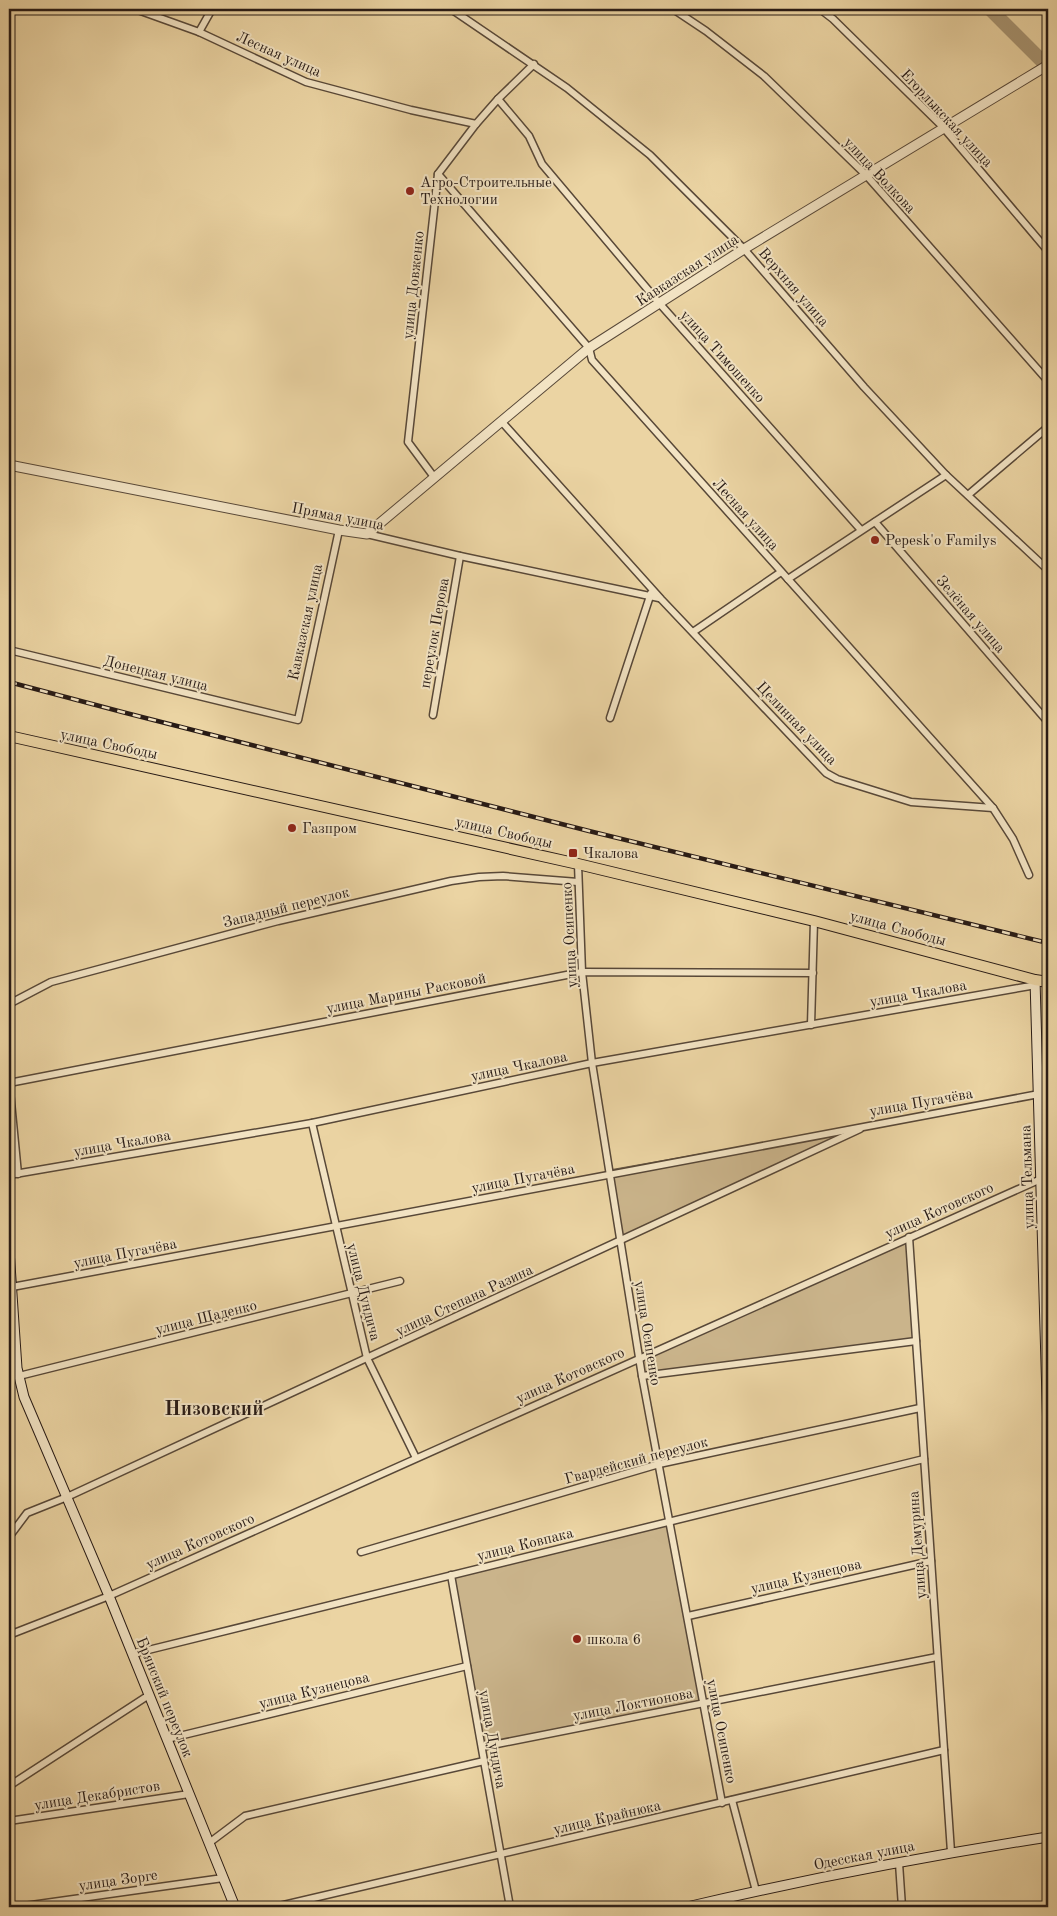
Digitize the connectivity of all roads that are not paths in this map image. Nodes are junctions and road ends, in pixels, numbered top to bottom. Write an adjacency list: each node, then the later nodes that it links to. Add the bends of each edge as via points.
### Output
1 (135, 9): 6 (street, Лесная улица)
2 (212, 9): 6 (street)
3 (451, 9): 7 (street, Верхняя улица)
4 (673, 9): 13 (street, улица Волкова, via 764,76)
5 (820, 9): 11 (street, Егорлыкская улица)
6 (199, 32): 10 (street, Лесная улица, via 306,82)
7 (534, 64): 9 (street); 14 (street, Верхняя улица, via 650,155)
8 (1048, 65): 11 (main road, Кавказская улица)
9 (498, 99): 10 (street); 16 (street, улица Тимошенко, via 529,136 542,164)
10 (476, 124): 12 (street)
11 (943, 128): 13 (main road, Кавказская улица); 15 (street, Егорлыкская улица)
12 (438, 174): 17 (street, Лесная улица); 23 (street, улица Довженко, via 408,442)
13 (866, 175): 14 (main road, Кавказская улица); 18 (street, улица Волкова)
14 (744, 249): 16 (main road, Кавказская улица); 22 (street, Верхняя улица)
15 (1048, 251)
16 (660, 304): 17 (main road, Кавказская улица); 27 (street, улица Тимошенко)
17 (589, 348): 19 (main road, Кавказская улица); 31 (street, Лесная улица, via 592,360)
18 (1048, 381)
19 (502, 422): 23 (main road, Кавказская улица); 33 (street)
20 (1048, 427): 24 (street)
21 (9, 466): 26 (main road, Прямая улица)
22 (946, 475): 24 (street, Верхняя улица); 25 (street)
23 (434, 477): 28 (main road, Кавказская улица)
24 (968, 495): 30 (street, Верхняя улица)
25 (875, 522): 27 (street); 40 (street, Зелёная улица)
26 (339, 530): 28 (main road, Прямая улица); 39 (street, Кавказская улица)
27 (862, 530): 32 (street)
28 (367, 534): 29 (street, Прямая улица)
29 (460, 556): 33 (street, Прямая улица); 37 (street, переулок Перова)
30 (1048, 570)
31 (781, 572): 32 (street, Лесная улица); 35 (street)
32 (788, 580): 42 (street, Лесная улица)
33 (651, 593): 34 (street, Прямая улица); 38 (street)
34 (661, 598): 35 (street, Целинная улица)
35 (692, 632): 42 (street, Целинная улица, via 826,774 911,802)
36 (9, 650): 39 (street, Донецкая улица)
37 (433, 715)
38 (610, 718)
39 (298, 720)
40 (1048, 722)
41 (9, 736): 43 (main road, улица Свободы)
42 (992, 808): 44 (street, Лесная улица, via 1013,839)
43 (578, 864): 45 (street, улица Осипенко); 46 (main road, улица Свободы)
44 (1029, 875)
45 (578, 882): 47 (street, улица Осипенко); 51 (street, Западный переулок, via 503,876 451,882 278,921 51,982)
46 (814, 921): 48 (street); 50 (main road, улица Свободы)
47 (582, 972): 48 (street, улица Марины Расковой); 53 (street, улица Осипенко); 54 (street, улица Марины Расковой)
48 (813, 973): 52 (street)
49 (1048, 982): 50 (main road, улица Свободы)
50 (1035, 983): 52 (street, улица Чкалова); 55 (main road, улица Тельмана)
51 (9, 1004)
52 (811, 1025): 53 (street, улица Чкалова)
53 (592, 1063): 56 (street, улица Чкалова); 59 (street, улица Осипенко)
54 (9, 1082): 58 (street)
55 (1038, 1094): 57 (street, улица Пугачёва); 61 (main road, улица Тельмана)
56 (312, 1123): 58 (street, улица Чкалова); 62 (street, улица Дундича)
57 (870, 1124): 59 (street, улица Пугачёва); 64 (street, улица Степана Разина)
58 (18, 1174): 60 (street, улица Чкалова)
59 (610, 1174): 62 (street, улица Пугачёва); 64 (street, улица Осипенко)
60 (9, 1175)
61 (1041, 1178): 63 (street, улица Котовского); 69 (main road, улица Тельмана)
62 (335, 1226): 67 (street, улица Пугачёва); 68 (street, улица Дундича)
63 (908, 1237): 71 (street, улица Демурина); 73 (street, улица Котовского)
64 (621, 1241): 72 (street, улица Степана Разина); 73 (street, улица Осипенко)
65 (9, 1250): 67 (main road, Брянский переулок)
66 (400, 1281): 68 (street, улица Щаденко)
67 (12, 1287): 70 (main road, Брянский переулок)
68 (351, 1294): 72 (street, улица Дундича); 74 (street, улица Щаденко)
69 (1046, 1301): 76 (main road, улица Тельмана)
70 (11, 1303): 74 (main road, Брянский переулок)
71 (916, 1341): 75 (street, улица Котовского); 77 (street, улица Демурина)
72 (367, 1358): 79 (street, улица Дундича); 82 (street, улица Степана Разина)
73 (640, 1358): 75 (street, улица Осипенко); 79 (street, улица Котовского)
74 (15, 1372): 82 (main road, Брянский переулок)
75 (642, 1376): 81 (street, улица Осипенко)
76 (1048, 1389): 78 (main road, улица Тельмана)
77 (920, 1408): 80 (street, улица Демурина); 81 (street, Гвардейский переулок)
78 (1048, 1433)
79 (416, 1458): 88 (street, улица Котовского)
80 (924, 1459): 83 (street, улица Ковпака); 86 (street, улица Демурина)
81 (659, 1464): 83 (street, улица Осипенко); 85 (street, Гвардейский переулок)
82 (67, 1497): 84 (street, улица Степана Разина, via 26,1513); 88 (main road, Брянский переулок)
83 (670, 1521): 87 (street, улица Ковпака); 89 (street, улица Осипенко)
84 (9, 1537)
85 (361, 1552)
86 (931, 1562): 89 (street, улица Кузнецова); 93 (street, улица Демурина)
87 (452, 1575): 92 (street, улица Ковпака); 94 (street, улица Дундича)
88 (109, 1596): 91 (street, улица Котовского); 92 (main road, Брянский переулок)
89 (688, 1616): 96 (street, улица Осипенко)
90 (9, 1626): 91 (street)
91 (9, 1635)
92 (132, 1654): 95 (main road, Брянский переулок)
93 (937, 1657): 96 (street, улица Локтионова); 99 (street, улица Демурина)
94 (468, 1666): 97 (street, улица Кузнецова); 98 (street, улица Дундича)
95 (149, 1695): 97 (main road, Брянский переулок); 101 (street)
96 (704, 1703): 98 (street, улица Локтионова); 104 (street, улица Осипенко)
97 (167, 1738): 102 (main road, Брянский переулок)
98 (482, 1747): 100 (street, улица Дундича)
99 (944, 1750): 103 (street, улица Крайнюка); 108 (street, улица Демурина)
100 (484, 1761): 107 (street, via 245,1816); 109 (street, улица Дундича)
101 (9, 1786)
102 (189, 1794): 105 (street, улица Декабристов); 107 (main road, Брянский переулок)
103 (732, 1800): 104 (street, улица Крайнюка); 112 (street, улица Осипенко)
104 (722, 1803): 109 (street, улица Крайнюка)
105 (9, 1821)
106 (1048, 1837): 108 (main road, Одесская улица)
107 (209, 1843): 111 (main road, Брянский переулок)
108 (951, 1852): 110 (main road, Одесская улица)
109 (501, 1854): 115 (street, улица Крайнюка); 116 (street, улица Дундича)
110 (899, 1862): 112 (main road, Одесская улица); 118 (street)
111 (223, 1878): 113 (street, улица Зорге); 114 (main road, Брянский переулок)
112 (756, 1890): 117 (main road, Одесская улица)
113 (17, 1907)
114 (235, 1907)
115 (275, 1907)
116 (510, 1907)
117 (687, 1907)
118 (902, 1907)

